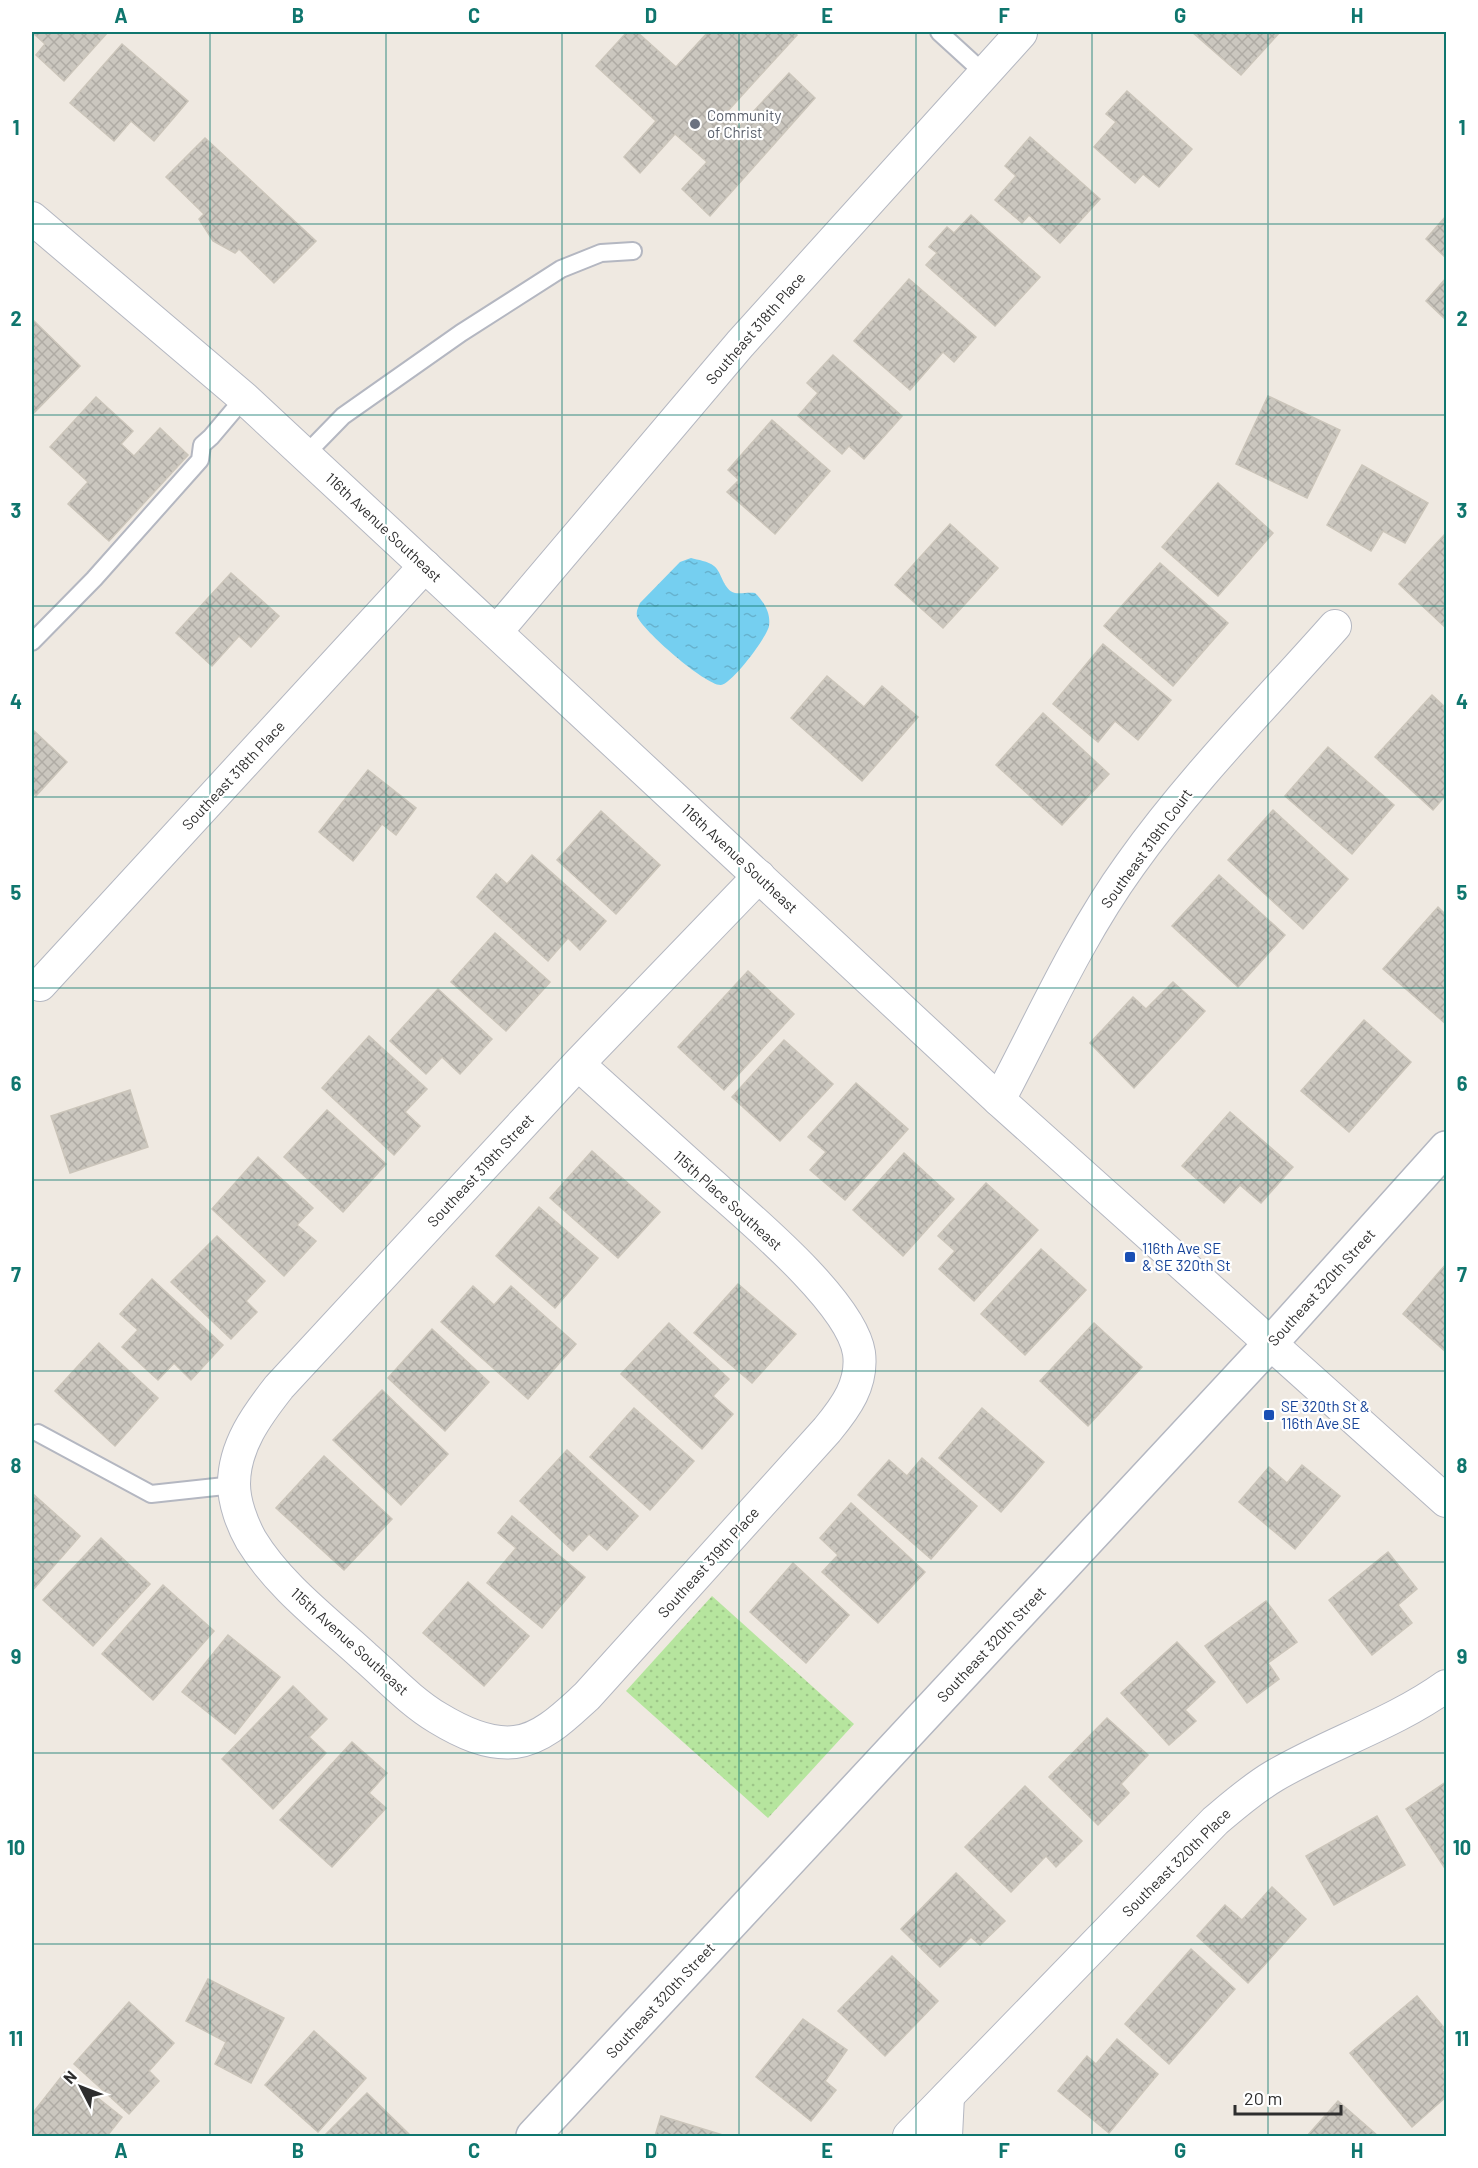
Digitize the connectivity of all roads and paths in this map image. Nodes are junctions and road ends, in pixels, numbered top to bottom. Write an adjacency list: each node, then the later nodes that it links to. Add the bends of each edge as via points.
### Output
1 (939, 32): 3 (lane)
2 (1021, 32): 3 (street, Southeast 318th Place)
3 (985, 74): 10 (street, Southeast 318th Place, via 740,344)
4 (32, 218): 6 (street, 116th Avenue Southeast)
5 (633, 251): 7 (lane, via 601,253 561,269 343,416)
6 (244, 398): 7 (street, 116th Avenue Southeast); 11 (lane, via 202,445 200,460)
7 (305, 455): 8 (street, 116th Avenue Southeast)
8 (425, 566): 10 (street, 116th Avenue Southeast); 13 (street, Southeast 318th Place)
9 (1335, 626): 15 (street, Southeast 319th Court, via 1182,797 1130,864 1094,920)
10 (498, 631): 12 (street, 116th Avenue Southeast)
11 (32, 642)
12 (759, 876): 14 (street, Southeast 319th Street); 15 (street, 116th Avenue Southeast)
13 (40, 985)
14 (578, 1064): 18 (street, 115th Place Southeast, via 796,1262 840,1312); 20 (street, Southeast 319th Street, via 279,1387 247,1434 238,1456)
15 (999, 1100): 17 (street, 116th Avenue Southeast)
16 (1446, 1148): 17 (street, Southeast 320th Street)
17 (1270, 1344): 21 (street, 116th Avenue Southeast); 25 (street, Southeast 320th Street)
18 (859, 1351): 23 (street, Southeast 319th Place, via 857,1381 851,1397 814,1445 587,1696 541,1733)
19 (38, 1434): 20 (lane, via 151,1494)
20 (234, 1485): 23 (street, 115th Avenue Southeast, via 251,1540 306,1603 437,1718 490,1741)
21 (1446, 1501)
22 (1446, 1686): 24 (street, Southeast 320th Place, via 1416,1706 1274,1776 1244,1796 1215,1821)
23 (516, 1742)
24 (948, 2096): 26 (street, Southeast 320th Place); 27 (street)
25 (533, 2136)
26 (909, 2136)
27 (946, 2136)

